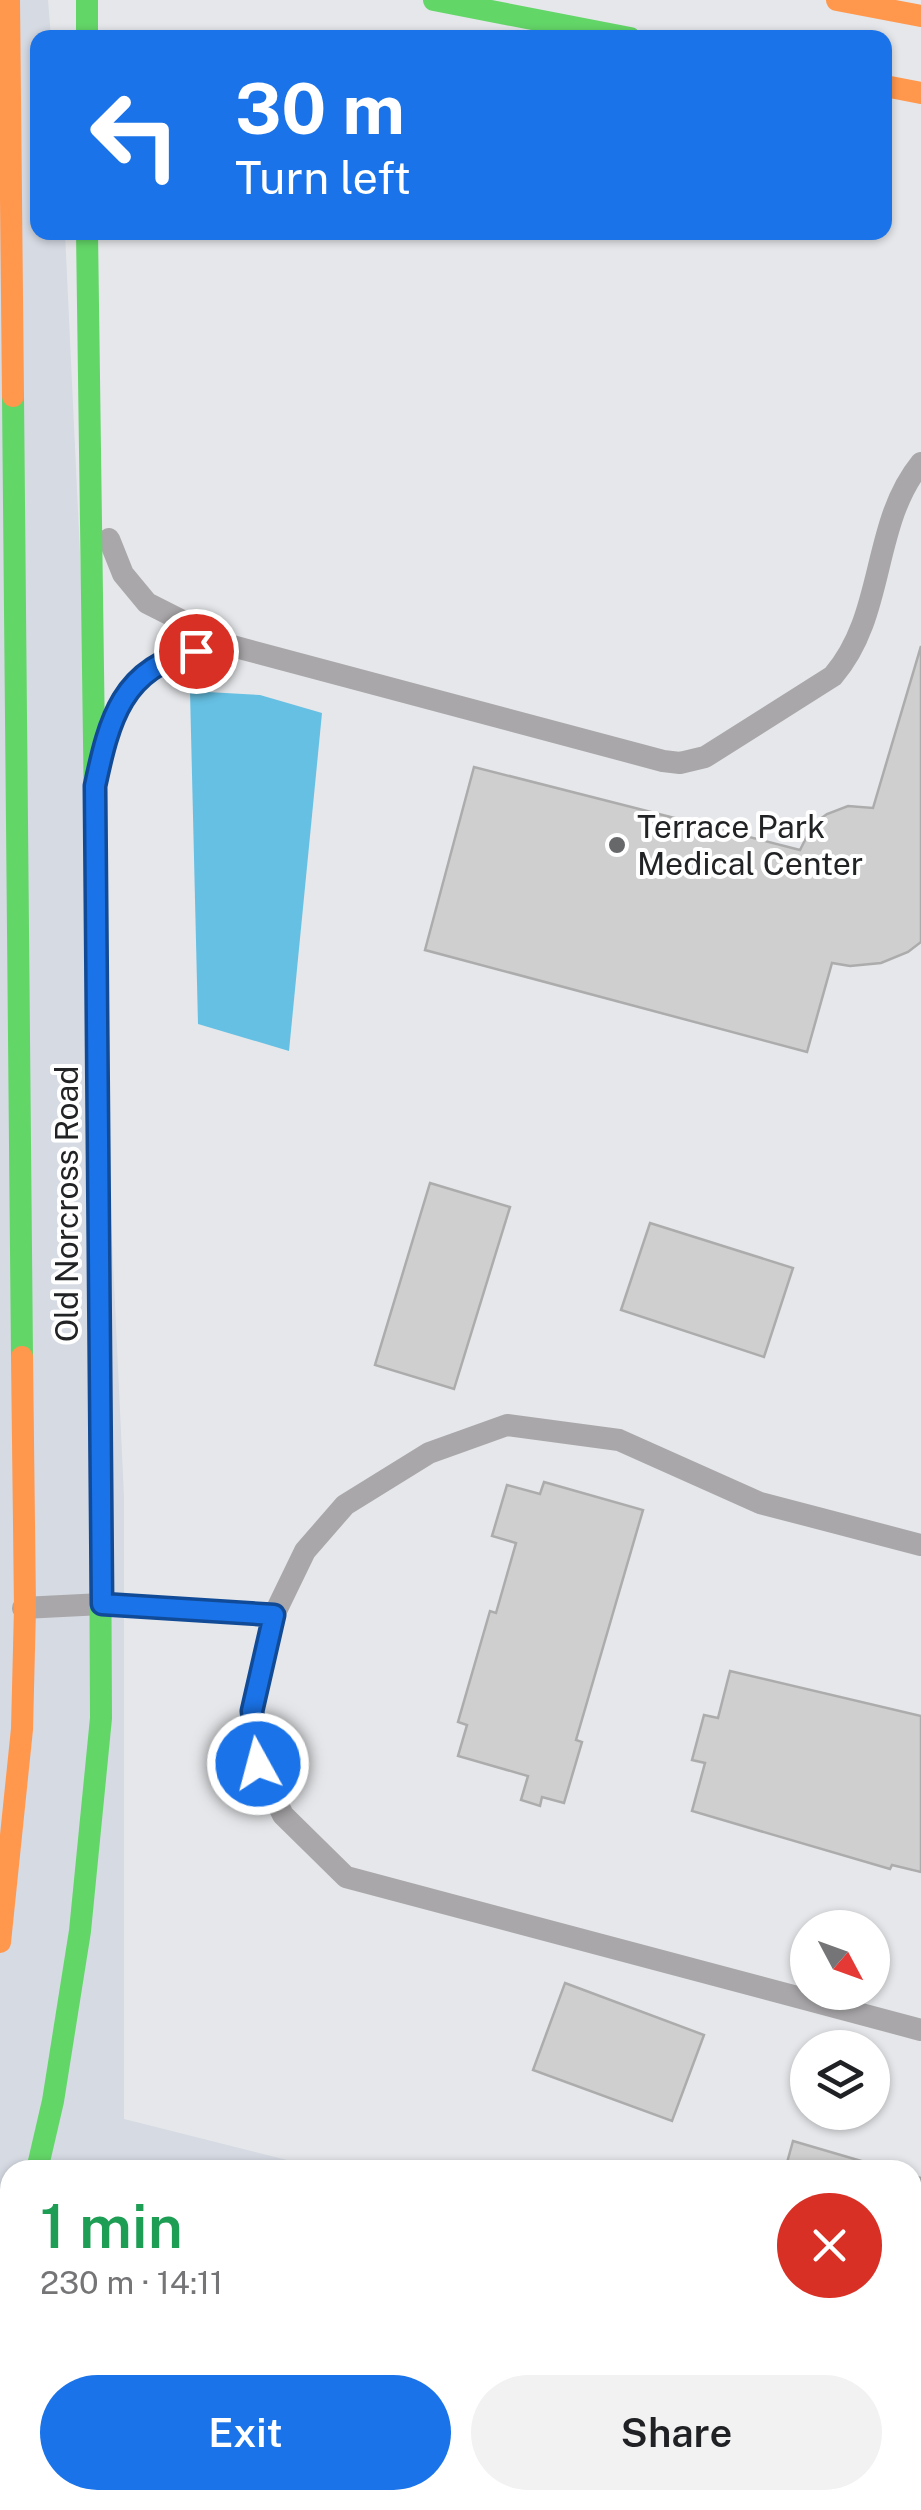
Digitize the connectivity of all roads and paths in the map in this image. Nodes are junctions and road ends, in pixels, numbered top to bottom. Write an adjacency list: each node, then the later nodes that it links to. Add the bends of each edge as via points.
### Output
1 (9, 0): 8 (main road, Old Norcross Road)
2 (87, 0): 6 (main road)
3 (434, 0): 7 (main road)
4 (837, 0): 5 (main road)
5 (921, 16)
6 (87, 30)
7 (589, 30)
8 (5, 51): 19 (main road, Old Norcross Road)
9 (892, 87): 10 (main road)
10 (921, 93)
11 (87, 240): 13 (main road, Old Norcross Road)
12 (921, 462): 14 (lane, via 904,488 866,620 843,664 693,761 663,761)
13 (90, 489): 14 (lane, via 134,590 164,613); 15 (main road, Old Norcross Road)
14 (232, 646): 15 (lane, via 173,656 138,678 106,734)
15 (95, 786): 17 (main road, Old Norcross Road)
16 (921, 1545): 20 (lane, via 760,1503 619,1440 507,1425 429,1452 345,1506 305,1551)
17 (102, 1604): 19 (lane); 20 (lane); 23 (main road, Old Norcross Road, via 100,1718 80,1931)
18 (0, 1607): 19 (lane)
19 (25, 1608): 21 (main road, Old Norcross Road, via 22,1729)
20 (274, 1615): 22 (lane, via 252,1711 258,1764 283,1815 346,1877)
21 (0, 1942)
22 (921, 2030)
23 (38, 2160)

